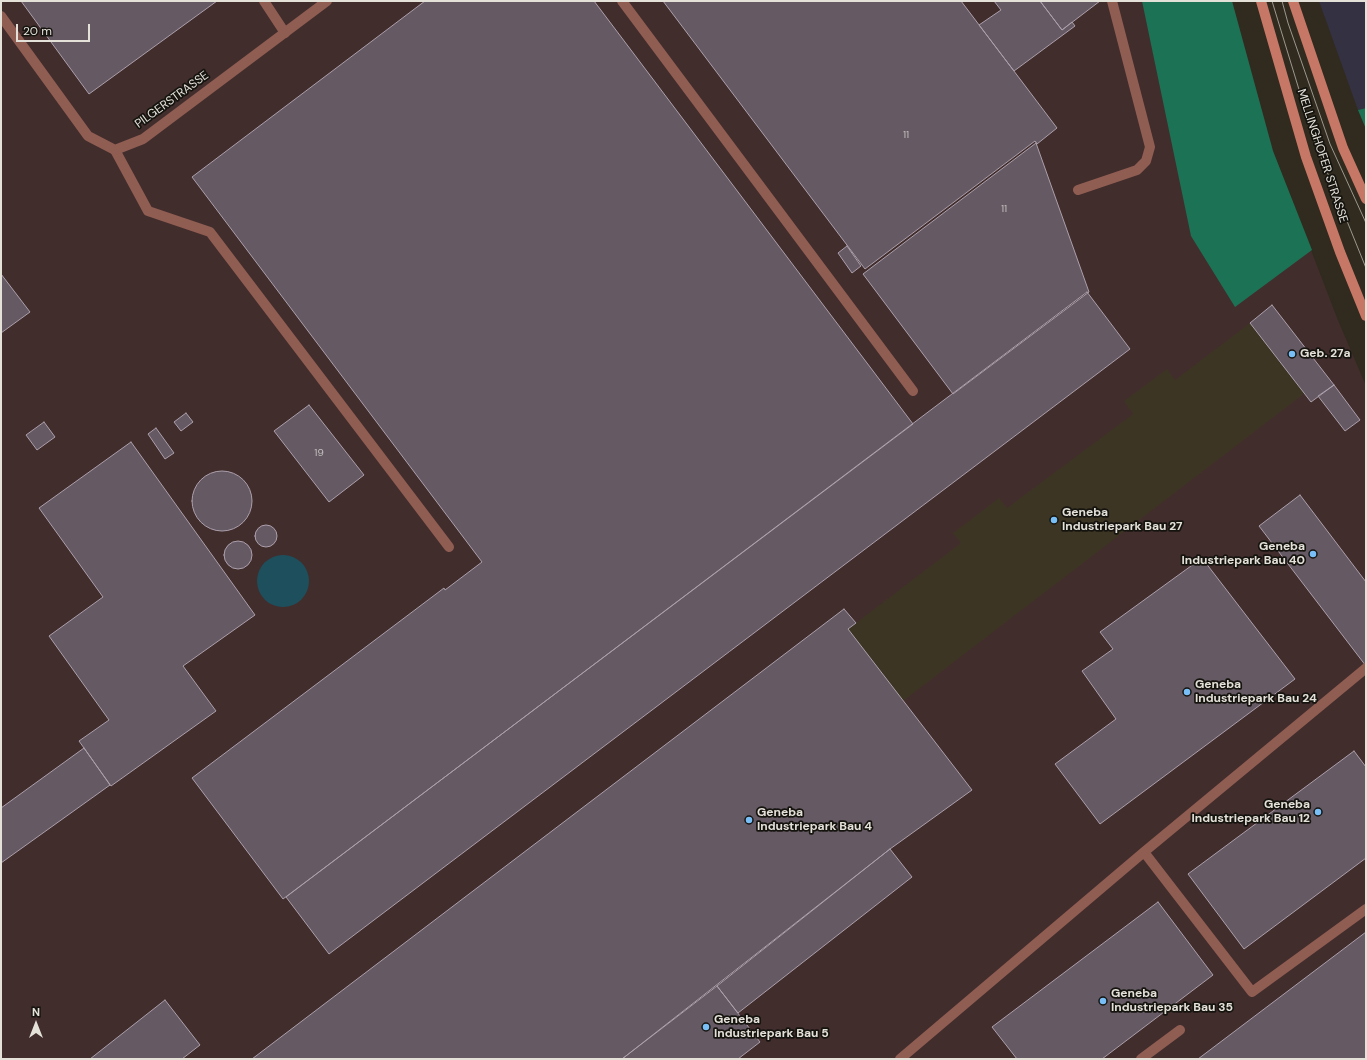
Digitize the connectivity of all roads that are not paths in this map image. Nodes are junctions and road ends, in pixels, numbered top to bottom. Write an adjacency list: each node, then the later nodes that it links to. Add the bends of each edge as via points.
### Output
1 (264, 1): 8 (street)
2 (327, 1): 8 (street, PILGERSTRASSE)
3 (622, 1): 13 (street)
4 (1112, 1): 10 (street, via 1150,147 1146,161 1137,170)
5 (1262, 1): 12 (main road, MELLINGHOFER STRASSE, via 1306,157)
6 (1294, 1): 11 (main road, MELLINGHOFER STRASSE, via 1343,148)
7 (1, 16): 9 (street, via 88,136)
8 (285, 33): 9 (street, PILGERSTRASSE, via 144,139)
9 (115, 150): 14 (street, via 148,211 210,232)
10 (1078, 190)
11 (1366, 200)
12 (1366, 316)
13 (913, 390)
14 (449, 547)
15 (1366, 668): 16 (street)
16 (1144, 852): 17 (street, via 1252,992); 19 (street)
17 (1366, 909)
18 (1180, 1030): 20 (street)
19 (900, 1059)
20 (1141, 1059)

